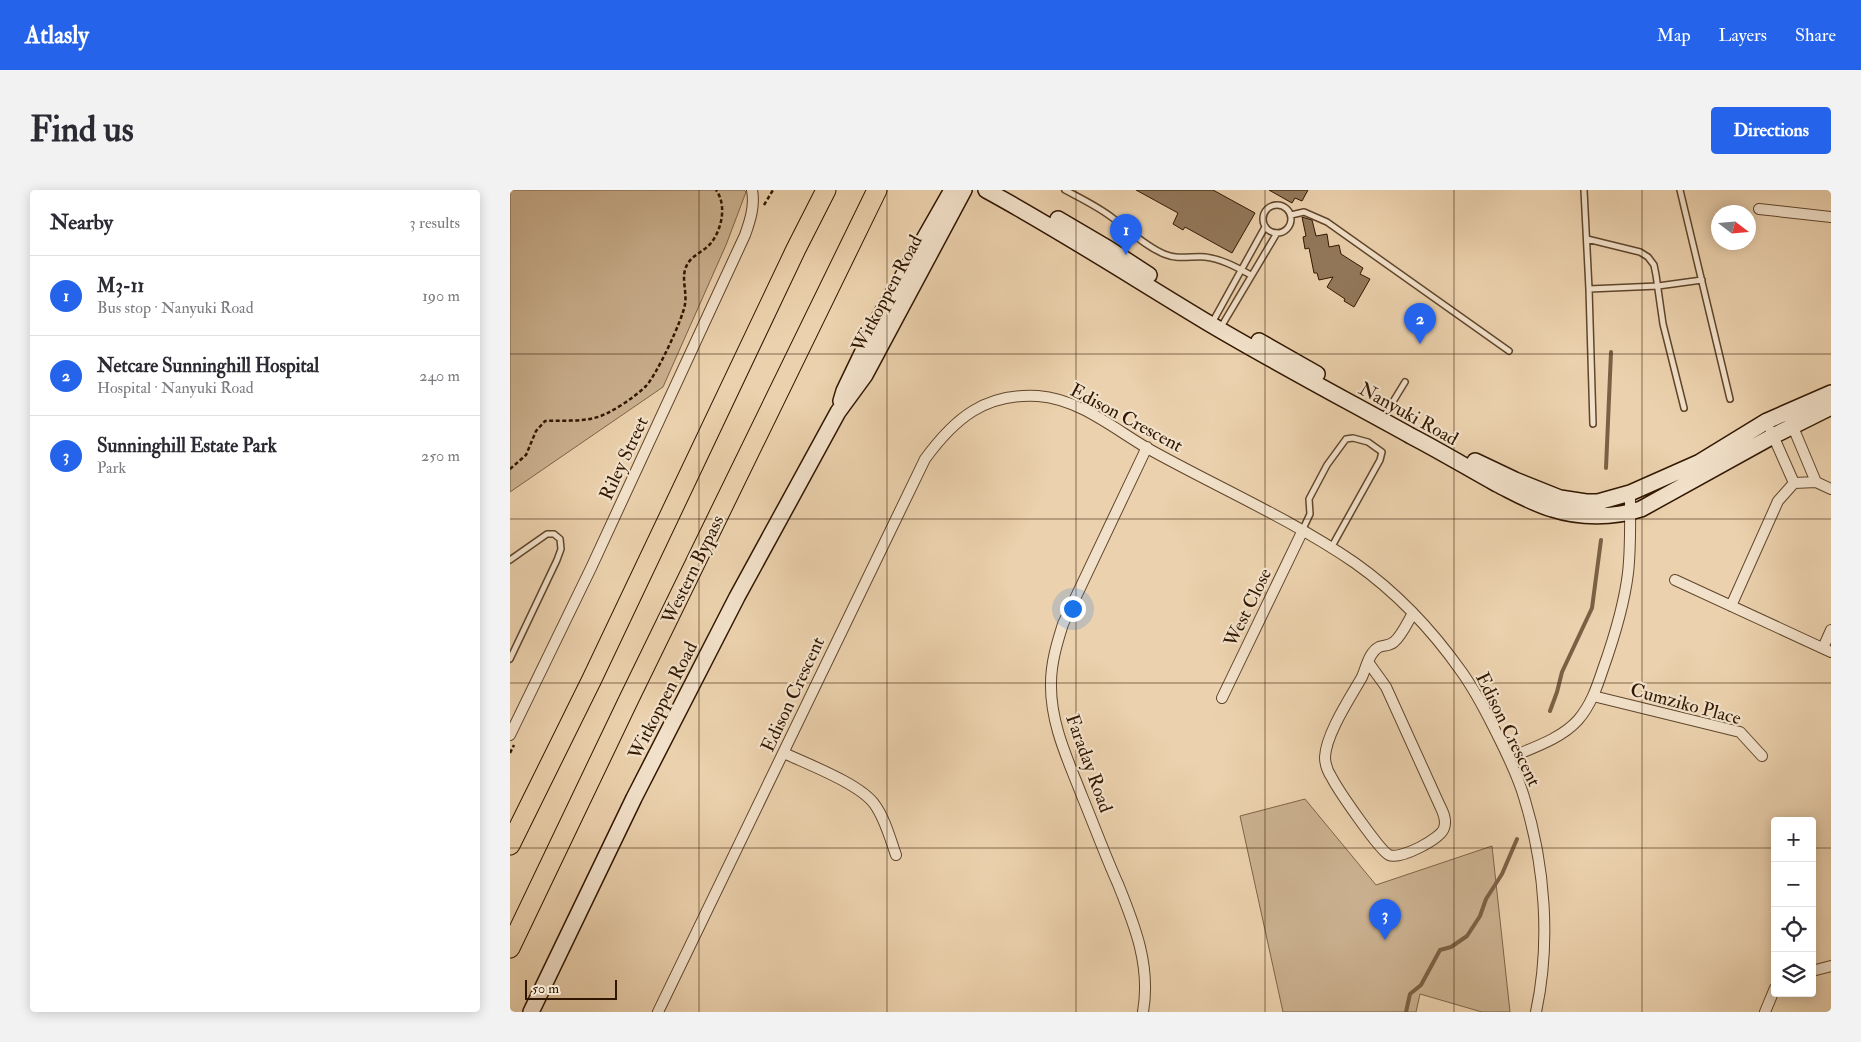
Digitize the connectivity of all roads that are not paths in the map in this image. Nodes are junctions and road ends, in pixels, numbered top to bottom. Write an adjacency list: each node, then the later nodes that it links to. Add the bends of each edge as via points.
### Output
1 (752, 190): 54 (street, Riley Street, via 752,214 744,235 591,568)
2 (826, 190): 58 (highway)
3 (877, 190): 60 (highway, Western Bypass)
4 (952, 190): 29 (main road, Witkoppen Road, via 879,318 844,391)
5 (964, 190): 29 (main road, Witkoppen Road, via 865,374)
6 (986, 190): 22 (main road, Nanyuki Road)
7 (1006, 190): 22 (main road, Nanyuki Road, via 1109,249)
8 (1065, 190): 17 (lane, via 1100,209 1164,254 1215,259)
9 (1584, 190): 16 (lane)
10 (1680, 190): 19 (lane)
11 (1759, 208): 13 (street)
12 (1291, 215): 14 (lane, via 1284,206 1270,206 1263,214); 15 (lane, via 1288,227); 23 (lane, via 1304,212 1327,222)
13 (1831, 218)
14 (1265, 228): 15 (lane); 17 (lane)
15 (1277, 233): 18 (lane)
16 (1587, 239): 20 (lane, via 1640,252 1648,257 1654,265); 21 (lane)
17 (1242, 270): 18 (lane); 22 (lane)
18 (1251, 275): 22 (lane)
19 (1702, 280): 20 (lane); 26 (lane)
20 (1658, 286): 21 (lane); 28 (lane, via 1663,324)
21 (1589, 289): 33 (lane)
22 (1218, 323): 31 (main road, Nanyuki Road)
23 (1509, 351)
24 (1405, 382): 31 (lane)
25 (1831, 392): 30 (main road, Nanyuki Road)
26 (1730, 399)
27 (1831, 407): 34 (main road, Nanyuki Road)
28 (1684, 408)
29 (838, 412): 64 (main road, Witkoppen Road, via 737,597 634,798)
30 (1787, 412): 32 (main road, Nanyuki Road); 34 (street)
31 (1384, 416): 40 (main road, Nanyuki Road, via 1551,495 1598,502); 41 (main road, Nanyuki Road, via 1538,504 1574,514)
32 (1766, 422): 35 (street); 40 (main road, Nanyuki Road, via 1700,462)
33 (1593, 424)
34 (1793, 427): 35 (main road, Nanyuki Road); 37 (street)
35 (1773, 436): 38 (street); 41 (main road, Nanyuki Road)
36 (1147, 447): 42 (street, Edison Crescent); 55 (street, Edison Crescent, via 1072,404 1052,398 997,400 963,417 925,459); 66 (street, Faraday Road, via 1063,624 1050,683 1054,714 1066,757 1138,938 1146,976)
37 (1816, 482): 38 (street); 39 (street)
38 (1794, 483): 46 (street, via 1774,509)
39 (1831, 489)
40 (1630, 493): 41 (street)
41 (1630, 513): 52 (street, via 1624,598)
42 (1302, 532): 43 (street, Edison Crescent); 43 (lane, via 1310,514 1309,499 1340,446 1346,439 1353,438 1368,442 1382,452 1380,460); 53 (street, West Close)
43 (1331, 549): 47 (street, Edison Crescent, via 1392,592)
44 (510, 560): 50 (lane, via 547,534 554,534 560,539 557,560)
45 (1675, 580): 46 (street)
46 (1731, 606): 49 (street)
47 (1413, 613): 51 (street, via 1400,636 1389,646 1377,648); 57 (street, Edison Crescent, via 1461,670)
48 (1831, 630): 49 (street)
49 (1827, 650)
50 (510, 659)
51 (1368, 662): 51 (street, via 1331,734 1325,757 1332,778 1352,810 1385,853 1397,856 1436,837 1445,823 1386,687)
52 (1593, 696): 56 (street, Cumziko Place, via 1735,730); 57 (street, via 1579,720 1569,728)
53 (1222, 698)
54 (510, 735)
55 (784, 753): 59 (street, via 837,778 874,803); 65 (street, Edison Crescent)
56 (1762, 756)
57 (1509, 758): 67 (street, Edison Crescent, via 1524,795 1540,870 1544,937)
58 (510, 845)
59 (896, 855)
60 (510, 948)
61 (1831, 966): 62 (street)
62 (1816, 970)
63 (1771, 997): 68 (street)
64 (531, 1012)
65 (658, 1012)
66 (1143, 1012)
67 (1536, 1012)
68 (1765, 1012)

